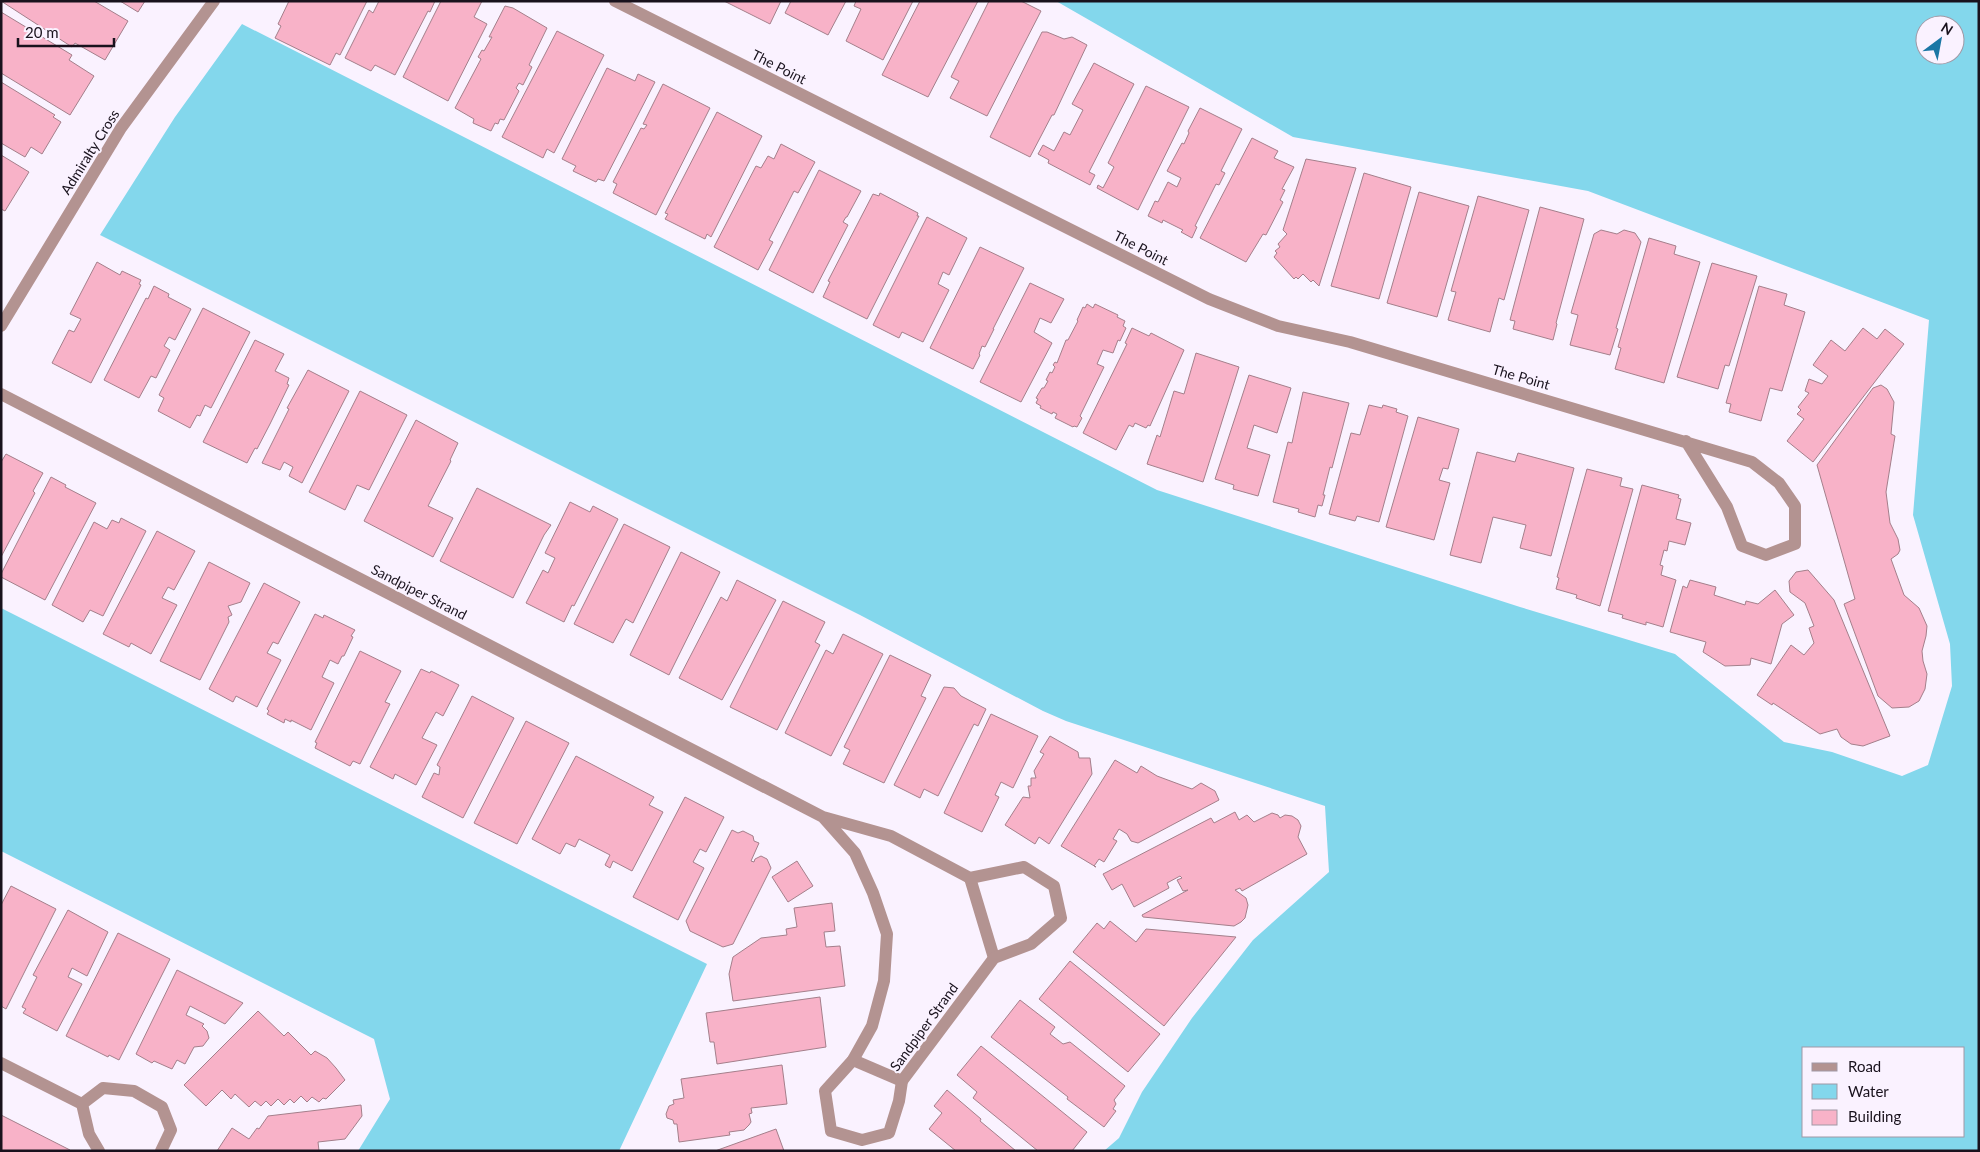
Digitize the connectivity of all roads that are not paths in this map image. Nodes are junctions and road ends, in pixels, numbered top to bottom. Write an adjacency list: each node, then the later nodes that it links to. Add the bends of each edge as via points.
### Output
1 (214, 1): 3 (street, Admiralty Cross, via 122,128)
2 (615, 1): 5 (street, The Point, via 1209,299 1278,326 1350,342)
3 (1, 326)
4 (1, 394): 6 (street, Sandpiper Strand)
5 (1686, 441): 5 (street, The Point, via 1727,507 1742,546 1766,555 1795,544 1795,506 1778,483 1752,462)
6 (822, 816): 7 (street, Sandpiper Strand, via 892,836); 9 (street, Sandpiper Strand, via 855,853 887,934 882,990 872,1026)
7 (970, 878): 8 (street); 8 (street, via 1024,867 1054,886 1061,918 1031,944)
8 (994, 958): 11 (street, Sandpiper Strand)
9 (853, 1060): 11 (street); 11 (street, Sandpiper Strand, via 825,1091 831,1131 862,1140 889,1133)
10 (1, 1063): 12 (street)
11 (902, 1082)
12 (82, 1104): 13 (street, via 89,1134); 14 (street, via 103,1088 134,1091 141,1095 162,1108 171,1130)
13 (99, 1151)
14 (161, 1151)

